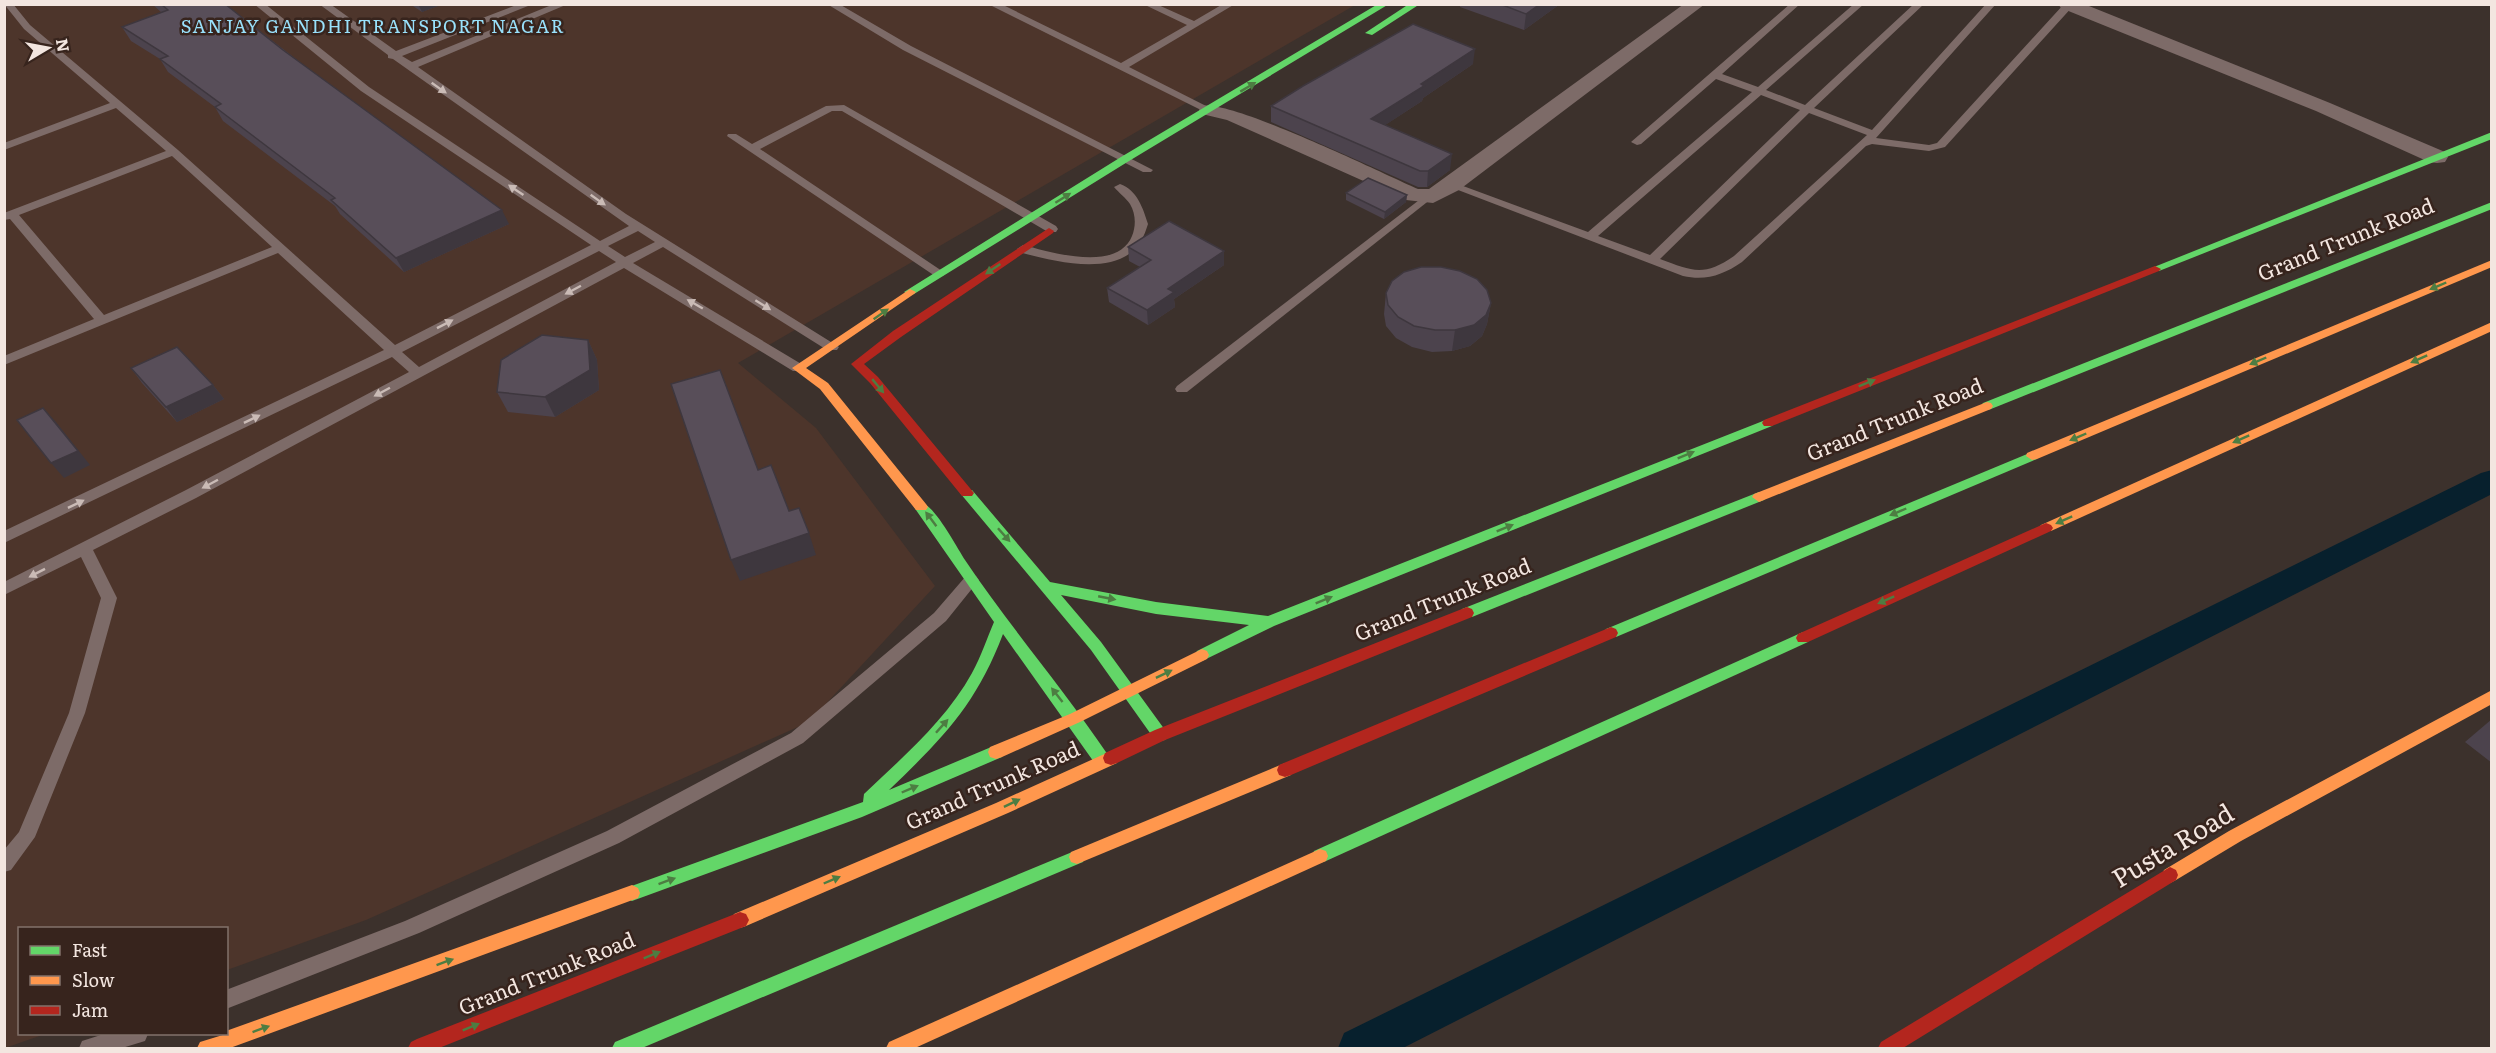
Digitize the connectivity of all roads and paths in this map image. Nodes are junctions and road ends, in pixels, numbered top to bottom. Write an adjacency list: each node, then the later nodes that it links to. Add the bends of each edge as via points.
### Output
1 (7, 4): 25 (lane, via 27,27)
2 (258, 4): 48 (lane, one-way to 2, via 365,90)
3 (323, 4): 20 (lane)
4 (529, 4): 20 (lane)
5 (564, 4): 21 (lane)
6 (831, 4): 36 (lane, via 907,48)
7 (992, 4): 22 (lane)
8 (1147, 4): 18 (lane)
9 (1231, 4): 18 (lane)
10 (1385, 4): 27 (main road, one-way to 10)
11 (1416, 4): 19 (main road)
12 (1696, 4): 38 (street)
13 (1796, 4): 23 (lane)
14 (1860, 4): 24 (lane)
15 (1920, 4): 26 (lane)
16 (1992, 4): 30 (lane)
17 (2068, 5): 30 (lane, via 1941,145 1929,148); 35 (street)
18 (1194, 25): 22 (lane)
19 (1355, 42)
20 (392, 56): 21 (lane)
21 (409, 67): 44 (lane, one-way to 44)
22 (1122, 67): 27 (lane)
23 (1716, 75): 24 (lane); 31 (lane)
24 (1759, 91): 26 (lane); 46 (lane)
25 (118, 104): 32 (lane); 34 (lane)
26 (1806, 110): 30 (lane); 51 (lane)
27 (1212, 119): 36 (main road); 40 (street, via 1240,113)
28 (2492, 135): 35 (main road)
29 (732, 136): 33 (lane)
30 (1870, 138): 51 (lane, via 1721,272 1699,276)
31 (1637, 142)
32 (4, 147)
33 (752, 149): 43 (lane, via 830,108 844,108); 54 (lane)
34 (174, 152): 42 (lane); 49 (lane)
35 (2437, 157): 69 (main road, one-way to 35)
36 (1125, 159): 37 (lane); 43 (main road, one-way to 36)
37 (1152, 167): 39 (main road)
38 (1451, 185): 40 (street); 46 (lane)
39 (1116, 189): 50 (lane, via 1136,204 1142,224 1135,242 1113,257 1086,262 1054,259)
40 (1427, 198): 62 (lane)
41 (2492, 205): 73 (main road, Grand Trunk Road)
42 (8, 215): 55 (lane)
43 (1031, 218): 45 (lane); 54 (main road)
44 (638, 226): 47 (lane); 48 (lane)
45 (1057, 226): 50 (main road)
46 (1590, 237): 51 (lane)
47 (663, 242): 52 (lane); 58 (lane, one-way to 58)
48 (599, 246): 52 (lane); 57 (lane, one-way to 48)
49 (280, 248): 55 (lane); 57 (lane)
50 (1023, 249): 58 (main road, one-way to 58, via 897,334)
51 (1653, 259)
52 (625, 263): 60 (lane, one-way to 52); 61 (lane, one-way to 61)
53 (2492, 263): 82 (main road, one-way to 82)
54 (939, 273): 58 (main road, one-way to 54)
55 (102, 321): 59 (lane)
56 (2492, 326): 83 (main road, one-way to 83)
57 (393, 351): 61 (lane); 63 (lane, one-way to 57)
58 (846, 358): 60 (main road); 66 (main road, one-way to 66, via 874,380)
59 (4, 362)
60 (798, 368): 65 (main road, one-way to 60, via 936,525 828,383)
61 (418, 373): 64 (lane, one-way to 64)
62 (1182, 389)
63 (4, 538)
64 (85, 549): 67 (lane, one-way to 67); 76 (lane, via 109,598 76,713 26,837)
65 (971, 580): 68 (main road); 77 (lane, via 940,617 797,738 614,837 412,927)
66 (1050, 587): 69 (main road, one-way to 69, via 1156,608); 70 (main road)
67 (4, 590)
68 (1001, 622): 72 (main road, one-way to 68); 75 (main road, one-way to 68, via 956,711 978,677)
69 (1269, 622): 70 (main road, one-way to 69)
70 (1131, 690): 72 (main road); 73 (main road)
71 (2492, 696): 84 (main road, Pusta Road, via 2235,836)
72 (1075, 718): 74 (main road); 75 (main road, one-way to 72)
73 (1160, 735): 74 (main road, Grand Trunk Road)
74 (1102, 760): 81 (main road, Grand Trunk Road, one-way to 74, via 724,927 1002,808)
75 (856, 812): 80 (main road, one-way to 75)
76 (4, 864)
77 (228, 999)
78 (134, 1035): 79 (lane)
79 (89, 1048)
80 (206, 1048)
81 (417, 1048)
82 (621, 1048)
83 (895, 1048)
84 (1887, 1048)

